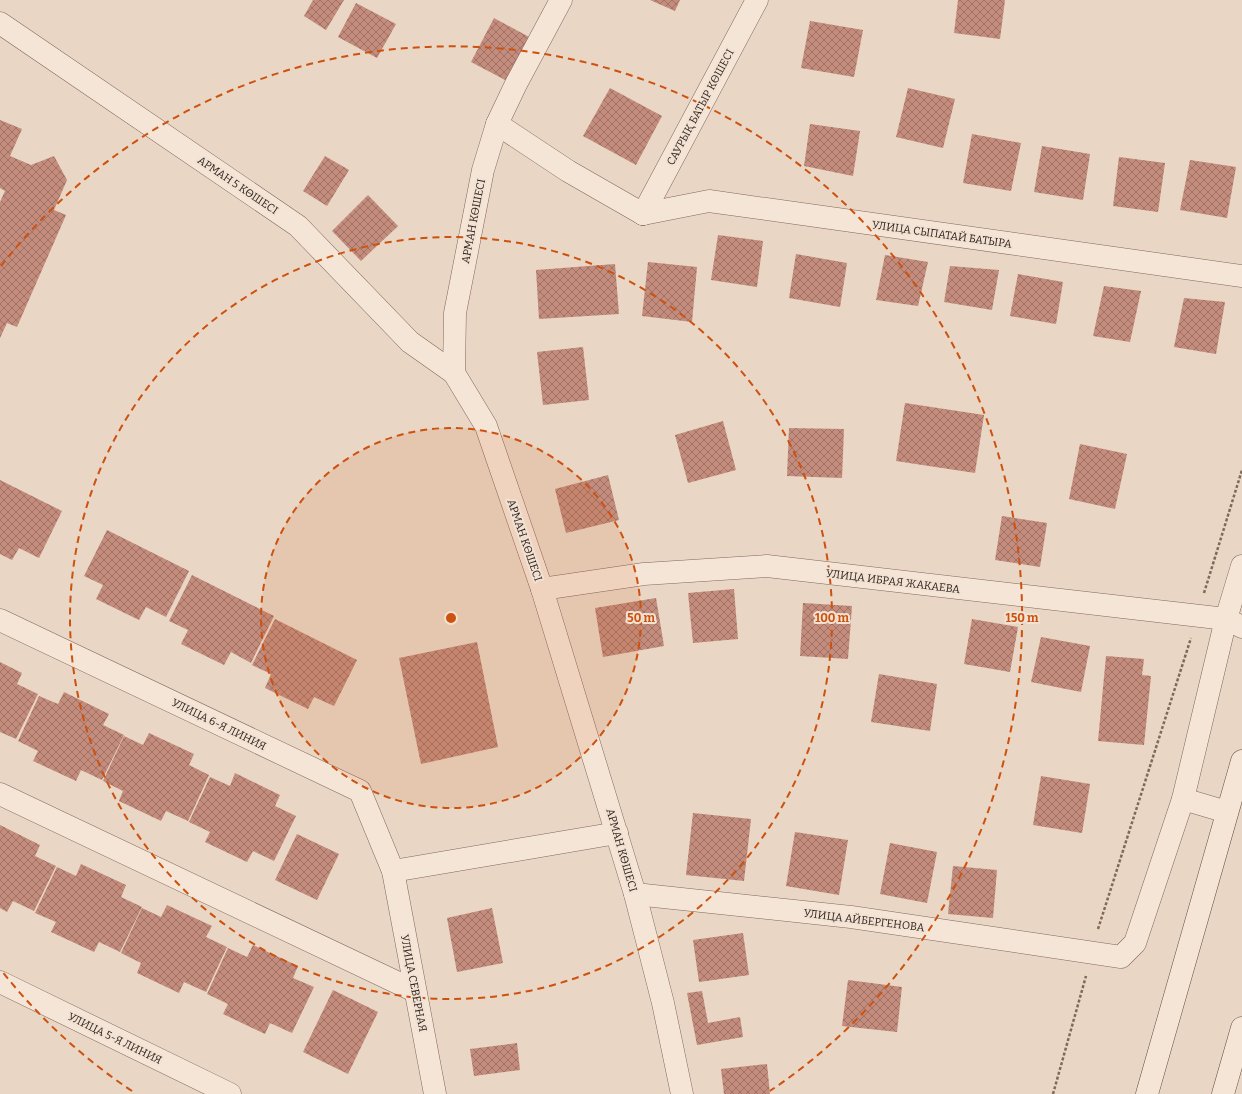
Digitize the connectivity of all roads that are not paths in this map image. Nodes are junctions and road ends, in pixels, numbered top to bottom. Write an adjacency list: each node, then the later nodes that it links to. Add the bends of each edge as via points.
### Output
1 (561, 0): 4 (street, АРМАН КӨШЕСІ)
2 (757, 0): 5 (street, САУРЫҚ БАТЫР КӨШЕСІ)
3 (0, 23): 7 (street, АРМАН 5 КӨШЕСІ, via 298,226 410,342)
4 (497, 124): 5 (street, via 568,171); 7 (street, АРМАН КӨШЕСІ, via 482,170 455,313)
5 (643, 214): 6 (street, УЛИЦА СЫПАТАЙ БАТЫРА, via 709,201)
6 (1242, 276)
7 (454, 373): 9 (street, АРМАН КӨШЕСІ, via 486,426)
8 (1242, 566): 11 (street)
9 (542, 589): 11 (street, УЛИЦА ИБРАЯ ЖАКАЕВА, via 644,574 767,566 1197,616); 16 (street, АРМАН КӨШЕСІ)
10 (0, 620): 17 (street, УЛИЦА 6-Я ЛИНИЯ, via 360,791)
11 (1234, 623): 14 (street)
12 (1242, 761): 15 (street)
13 (0, 794): 20 (street)
14 (1183, 799): 15 (street); 18 (street, УЛИЦА АЙБЕРГЕНОВА, via 1135,943 1121,957 851,917)
15 (1227, 812): 25 (street)
16 (617, 833): 17 (street); 18 (street, АРМАН КӨШЕСІ)
17 (393, 872): 20 (street, УЛИЦА СЕВЕРНАЯ)
18 (635, 894): 24 (street, АРМАН КӨШЕСІ, via 663,1003)
19 (0, 982): 22 (street, УЛИЦА 5-Я ЛИНИЯ)
20 (415, 991): 23 (street, УЛИЦА СЕВЕРНАЯ)
21 (1242, 1028): 26 (street)
22 (230, 1094)
23 (435, 1094)
24 (682, 1094)
25 (1147, 1094)
26 (1223, 1094)

